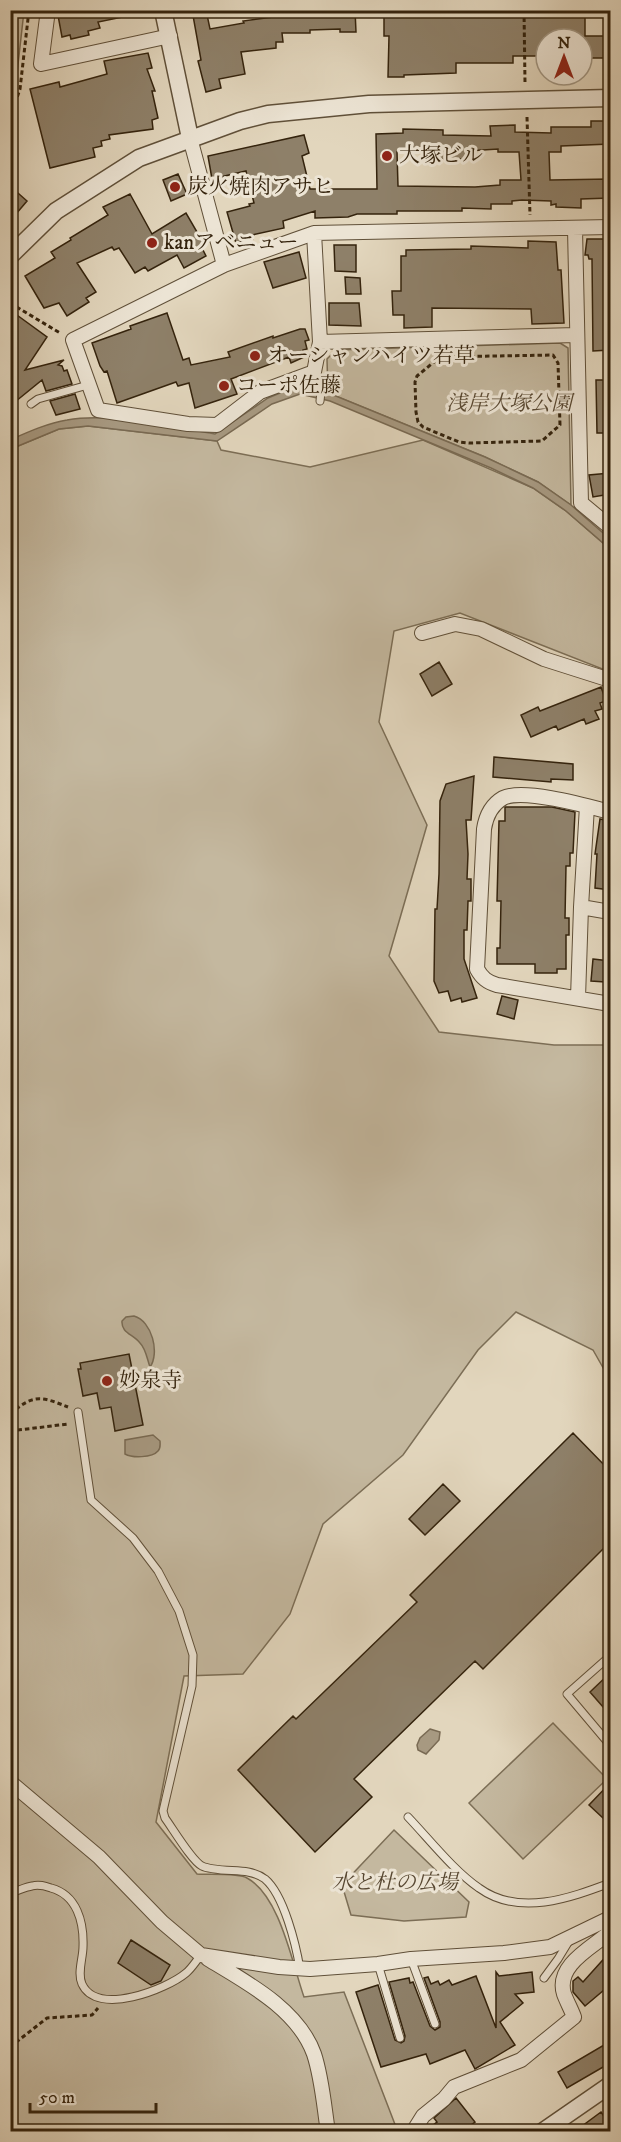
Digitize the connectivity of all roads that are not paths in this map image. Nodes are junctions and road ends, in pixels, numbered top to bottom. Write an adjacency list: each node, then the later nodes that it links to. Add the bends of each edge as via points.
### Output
1 (48, 10): 3 (street, via 41,64)
2 (163, 10): 3 (street)
3 (170, 36): 5 (street)
4 (610, 98): 5 (street, via 318,108 268,114)
5 (190, 138): 9 (street, via 139,158 56,211); 10 (street)
6 (610, 227): 7 (street)
7 (575, 229): 8 (street); 11 (street)
8 (314, 233): 10 (street); 12 (street)
9 (10, 256)
10 (224, 265): 14 (street, via 73,340)
11 (576, 335): 12 (street); 17 (street, via 581,503)
12 (320, 342): 13 (street)
13 (314, 372): 14 (street, via 260,392 217,425 98,410); 15 (lane, via 322,383)
14 (88, 386): 16 (lane)
15 (320, 401)
16 (31, 404)
17 (610, 527)
18 (422, 633): 19 (street, via 455,624 481,629 544,659)
19 (610, 680)
20 (587, 806): 21 (street); 22 (street); 24 (street, via 515,795 492,807 484,829 477,969 488,982 497,985)
21 (610, 812)
22 (581, 907): 23 (street); 24 (street)
23 (610, 912)
24 (578, 998): 25 (street)
25 (610, 1004)
26 (78, 1412): 39 (lane, via 91,1500 133,1538 158,1571 190,1641 192,1686 163,1812 165,1818 202,1867 250,1873 264,1879 286,1917)
27 (610, 1656): 28 (lane, via 567,1694)
28 (610, 1745)
29 (10, 1782): 36 (street, via 99,1857 162,1922)
30 (408, 1816): 31 (lane, via 480,1889 504,1899 550,1902)
31 (610, 1883)
32 (10, 1893): 36 (lane, via 40,1885 60,1890 72,1901 83,1932 82,1986 102,1998 145,1995 186,1972)
33 (610, 1918): 35 (street)
34 (610, 1932): 45 (street, via 581,1954 567,1972 564,1994 574,2017 521,2060 454,2086 423,2116)
35 (572, 1937): 37 (street, via 550,1947); 40 (lane)
36 (201, 1955): 39 (street); 44 (street, via 263,1995 301,2029 314,2053)
37 (411, 1959): 38 (street); 41 (lane)
38 (378, 1964): 39 (street); 42 (lane)
39 (300, 1969)
40 (543, 1978)
41 (435, 2024)
42 (400, 2038)
43 (609, 2090): 46 (street)
44 (328, 2132)
45 (413, 2132)
46 (542, 2132)

